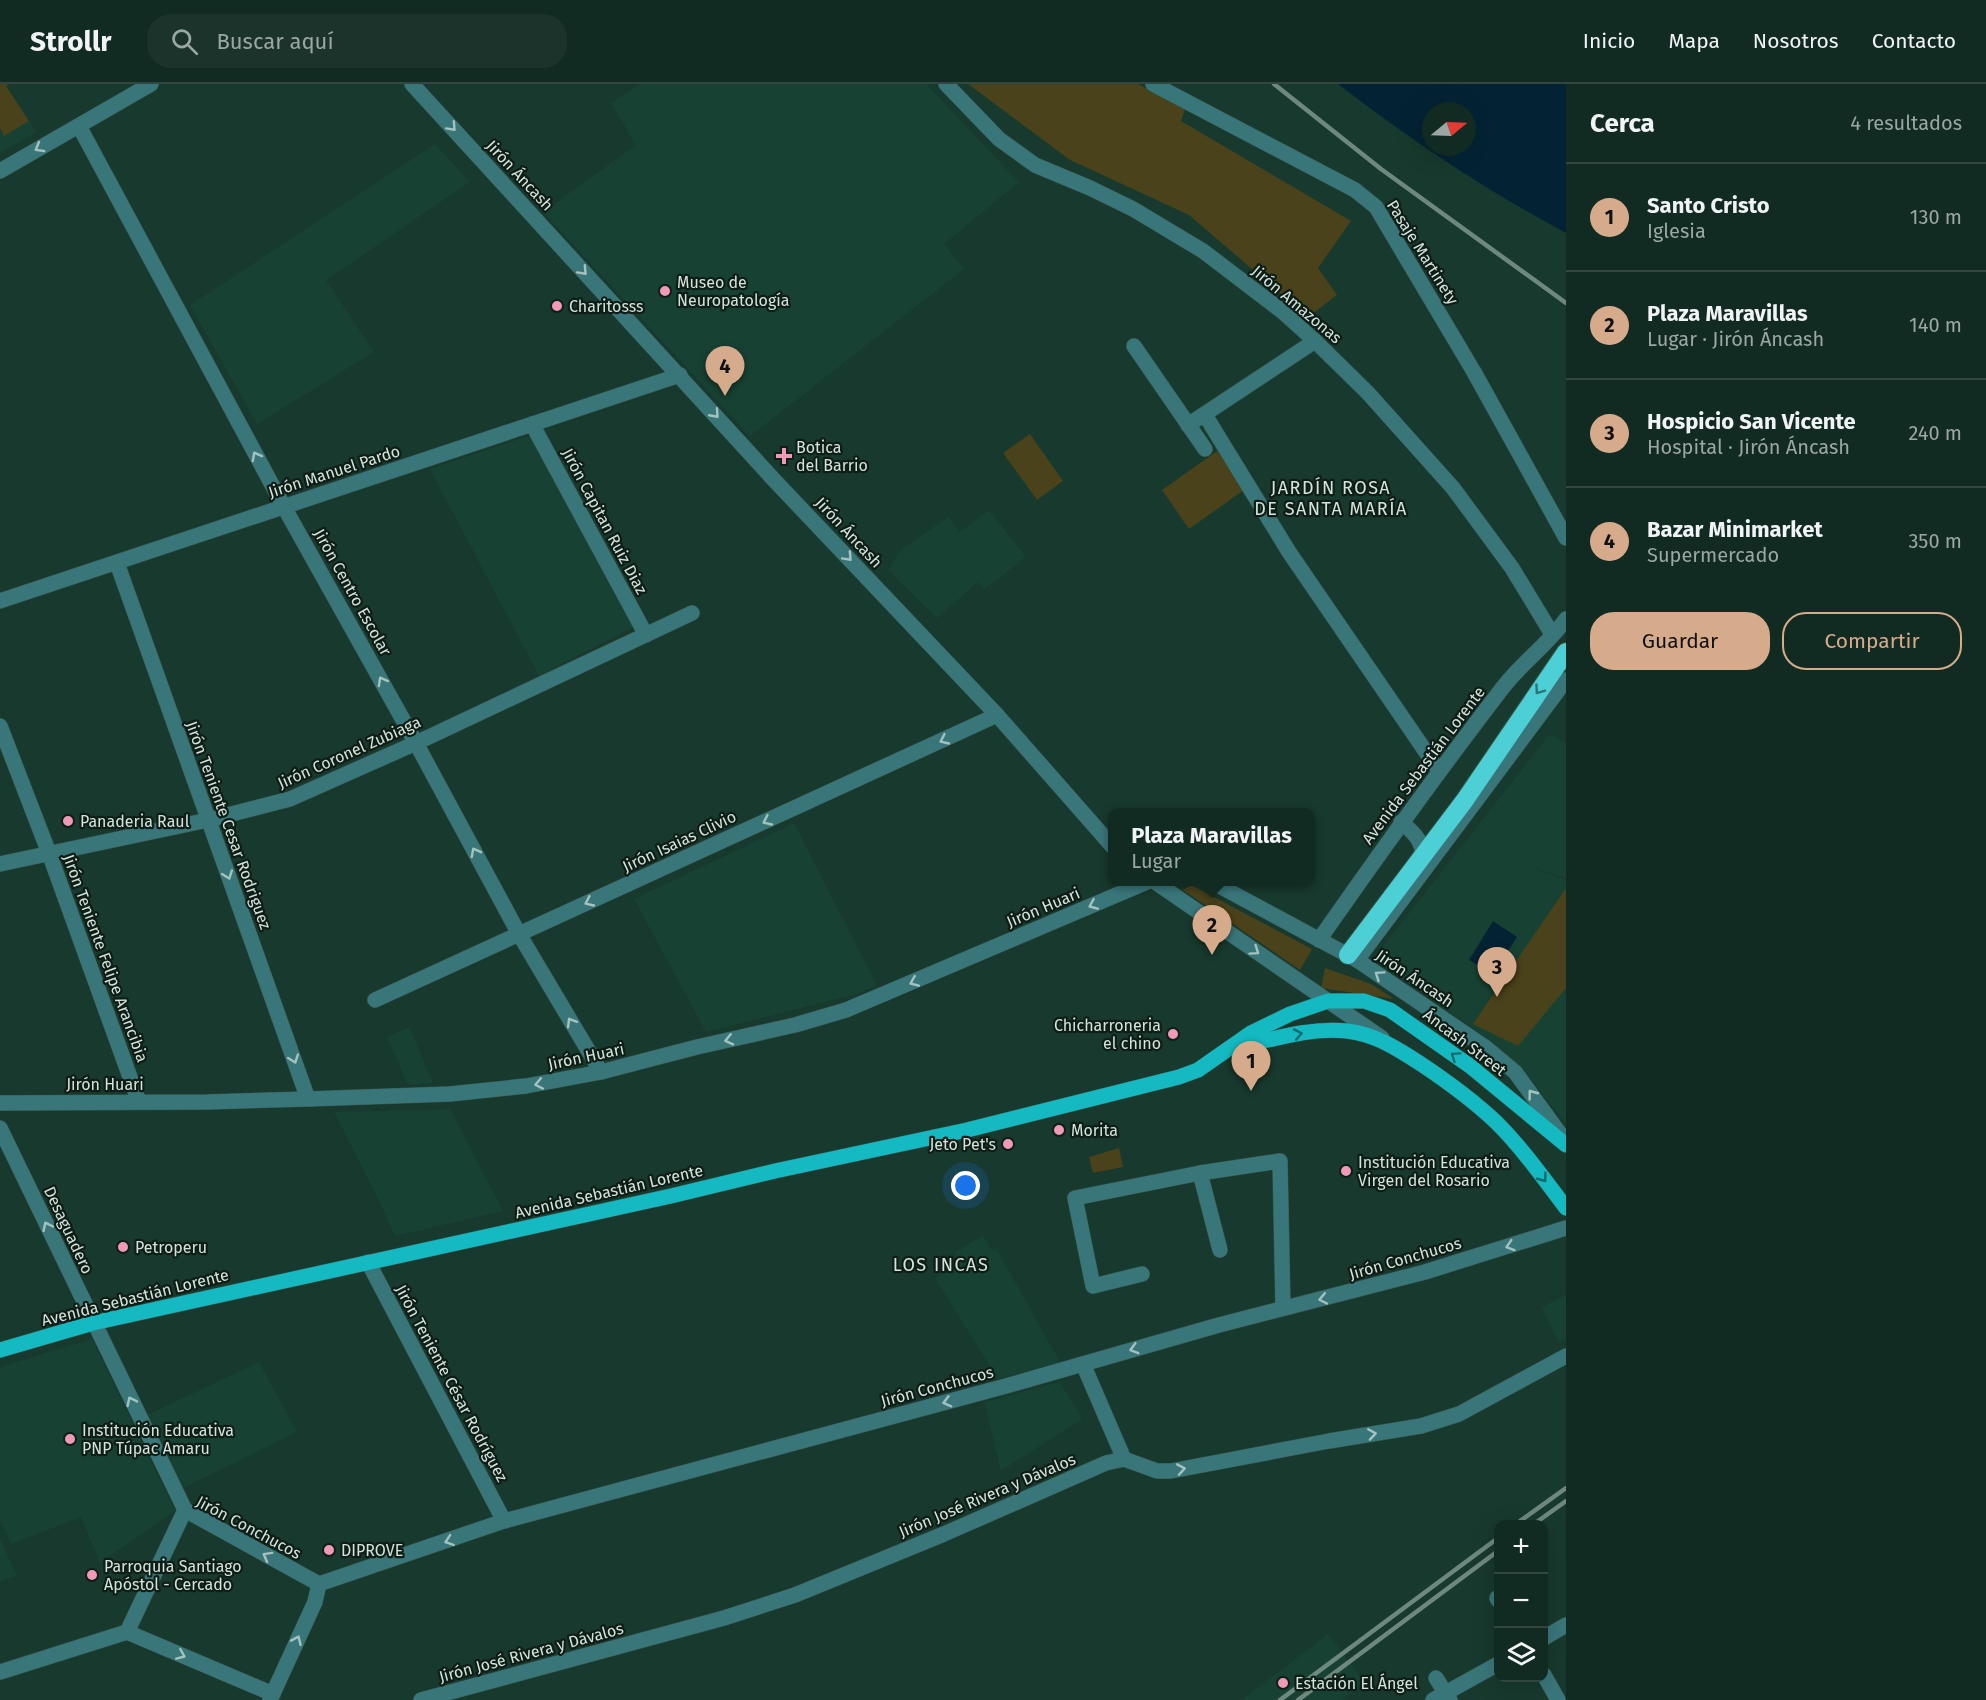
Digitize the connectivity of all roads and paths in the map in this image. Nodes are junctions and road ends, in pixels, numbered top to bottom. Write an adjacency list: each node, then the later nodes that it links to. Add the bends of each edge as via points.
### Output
1 (152, 84): 5 (street)
2 (412, 84): 9 (street, Jirón Áncash, one-way to 9)
3 (946, 84): 7 (street, Jirón Amazonas, via 999,139 1035,165 1133,209 1203,251)
4 (1153, 84): 15 (street, Pasaje Martinety, via 1355,190 1376,207)
5 (79, 126): 6 (street, one-way to 6); 14 (street, Jirón Centro Escolar, one-way to 5)
6 (0, 171)
7 (1315, 341): 10 (street); 20 (street, Jirón Amazonas, via 1362,386 1453,488 1512,568)
8 (1134, 346): 12 (street)
9 (680, 375): 11 (street, Jirón Manuel Pardo); 24 (street, Jirón Áncash, one-way to 24)
10 (1205, 415): 12 (street); 27 (street, via 1289,552)
11 (532, 424): 14 (street, Jirón Manuel Pardo); 21 (street, Jirón Capitan Ruiz Diaz)
12 (1188, 425): 13 (street)
13 (1204, 448)
14 (284, 507): 16 (street, Jirón Manuel Pardo); 26 (street, Jirón Centro Escolar, one-way to 14)
15 (1566, 538)
16 (117, 563): 17 (street, Jirón Manuel Pardo); 28 (street, Jirón Teniente Cesar Rodriguez)
17 (0, 602)
18 (693, 614): 21 (street, Jirón Coronel Zubiaga)
19 (1566, 619): 20 (street, Avenida Sebastián Lorente)
20 (1552, 634): 27 (street, Avenida Sebastián Lorente, via 1515,672)
21 (646, 635): 26 (street, Jirón Coronel Zubiaga)
22 (1566, 652): 32 (highway, one-way to 32)
23 (1566, 680): 32 (street)
24 (997, 715): 30 (street, Jirón Áncash); 37 (street, Jirón Isaias Clivio, one-way to 37)
25 (0, 726): 31 (street, Jirón Teniente Felipe Arancibia)
26 (416, 743): 28 (street, Jirón Coronel Zubiaga, via 290,799); 37 (street, Jirón Centro Escolar, one-way to 26)
27 (1439, 771): 29 (street, Avenida Sebastián Lorente)
28 (208, 820): 31 (street, Jirón Coronel Zubiaga); 45 (street, Jirón Teniente Cesar Rodriguez, one-way to 45)
29 (1401, 822): 32 (street, via 1422,843); 38 (street, Avenida Sebastián Lorente)
30 (1108, 841)
31 (49, 853): 33 (street, Jirón Coronel Zubiaga); 46 (street, Jirón Teniente Felipe Arancibia)
32 (1424, 861): 39 (highway)
33 (0, 864)
34 (1138, 886): 44 (street, Jirón Huari, one-way to 44, via 846,1010)
35 (1161, 886): 41 (street, one-way to 41)
36 (1219, 886): 38 (street, Jirón Áncash)
37 (519, 934): 40 (street, Jirón Isaias Clivio); 44 (street, Jirón Centro Escolar, one-way to 37)
38 (1319, 940): 39 (street, Jirón Áncash)
39 (1352, 958): 49 (street, Jirón Áncash, one-way to 39, via 1515,1072 1485,1047)
40 (375, 1000)
41 (1328, 1001): 42 (street); 43 (main road, Avenida Sebastián Lorente, via 1290,1014); 49 (main road, Áncash Street, one-way to 41, via 1470,1066 1390,1010 1364,1001)
42 (1390, 1043): 43 (main road, Avenida Sebastián Lorente, one-way to 42, via 1332,1030 1361,1033); 51 (main road, one-way to 51, via 1455,1087 1497,1124)
43 (1220, 1052): 54 (main road, Avenida Sebastián Lorente, via 1198,1070 1179,1077 967,1130)
44 (601, 1072): 45 (street, Jirón Huari, one-way to 45, via 526,1086 450,1094)
45 (308, 1099): 46 (street, Jirón Huari)
46 (139, 1102): 47 (street, Jirón Huari)
47 (0, 1103)
48 (0, 1128): 57 (street, Desaguadero, one-way to 48)
49 (1566, 1143)
50 (1200, 1173): 53 (street); 55 (street, via 1075,1198 1093,1286); 56 (street, via 1280,1161)
51 (1566, 1208)
52 (1566, 1228): 56 (street, Jirón Conchucos, one-way to 56, via 1425,1272)
53 (1220, 1250)
54 (368, 1262): 57 (main road, Avenida Sebastián Lorente); 63 (street, Jirón Teniente César Rodríguez)
55 (1142, 1274)
56 (1283, 1308): 60 (street, Jirón Conchucos, one-way to 60)
57 (93, 1323): 58 (main road, Avenida Sebastián Lorente); 62 (street, Desaguadero, one-way to 57)
58 (0, 1350)
59 (1566, 1356): 61 (street, one-way to 59, via 1157,1471 1171,1471 1421,1426 1459,1414)
60 (1083, 1364): 61 (street); 63 (street, Jirón Conchucos, one-way to 63)
61 (1124, 1459): 72 (street, Jirón José Rivera y Dávalos, via 1106,1463 795,1595)
62 (184, 1510): 64 (street, Jirón Conchucos, one-way to 62); 66 (street, Jirón Conchucos)
63 (504, 1521): 64 (street, Jirón Conchucos, one-way to 64)
64 (319, 1584): 73 (street, one-way to 64, via 315,1602)
65 (1566, 1625): 67 (street)
66 (127, 1632): 69 (street); 73 (street, one-way to 73)
67 (1548, 1636)
68 (1494, 1666): 74 (street)
69 (0, 1672)
70 (1437, 1678): 74 (street)
71 (1548, 1682): 76 (street)
72 (478, 1693): 75 (street, Jirón José Rivera y Dávalos)
73 (272, 1697)
74 (1443, 1698)
75 (421, 1700)
76 (1558, 1700)

